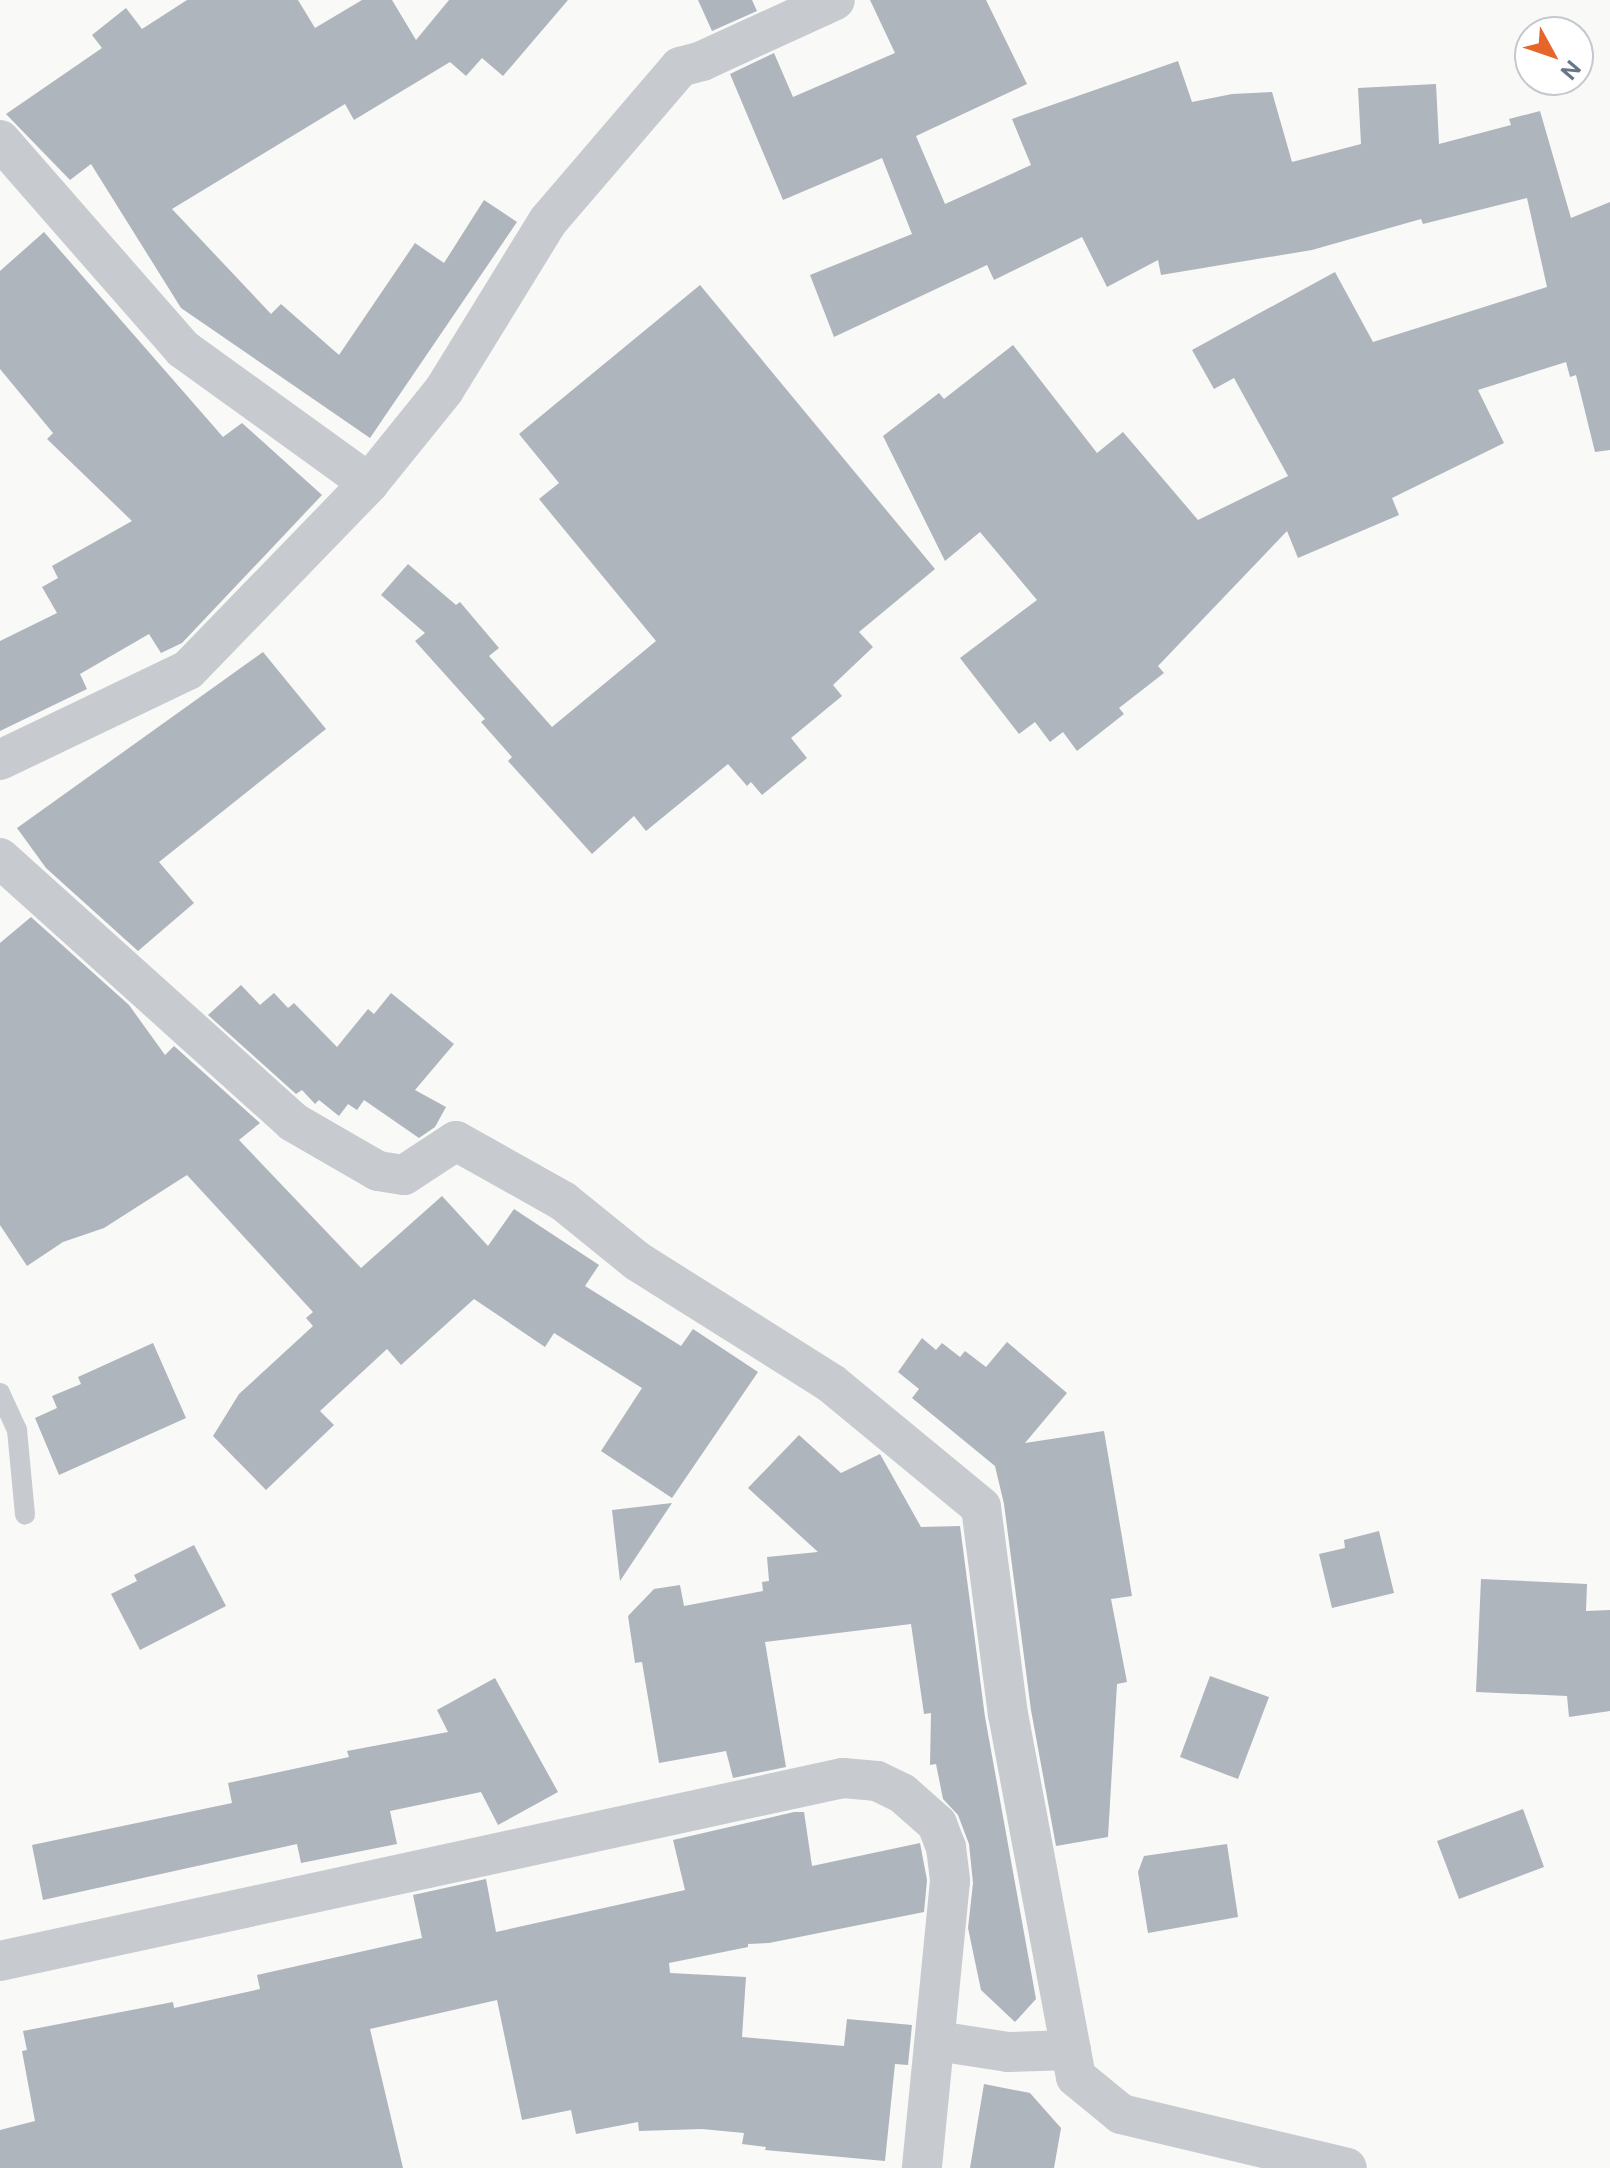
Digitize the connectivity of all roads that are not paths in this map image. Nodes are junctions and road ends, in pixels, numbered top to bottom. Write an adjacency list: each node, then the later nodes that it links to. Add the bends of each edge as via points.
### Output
1 (835, 0): 3 (street, via 680,67 548,221 444,390)
2 (0, 140): 3 (street, via 183,349)
3 (369, 483): 4 (street, via 188,670)
4 (0, 760)
5 (0, 858): 10 (street, via 293,1122 378,1171 404,1175 456,1141 563,1201 637,1261 832,1384 981,1507 1008,1714)
6 (0, 1393): 7 (lane, via 17,1430)
7 (25, 1515)
8 (0, 1961): 9 (street, via 843,1778 877,1781 902,1793 937,1824 946,1847 950,1881)
9 (937, 2041): 10 (street, via 1008,2052); 11 (street)
10 (1071, 2050): 12 (street, via 1076,2077 1121,2114)
11 (922, 2168)
12 (1347, 2168)

